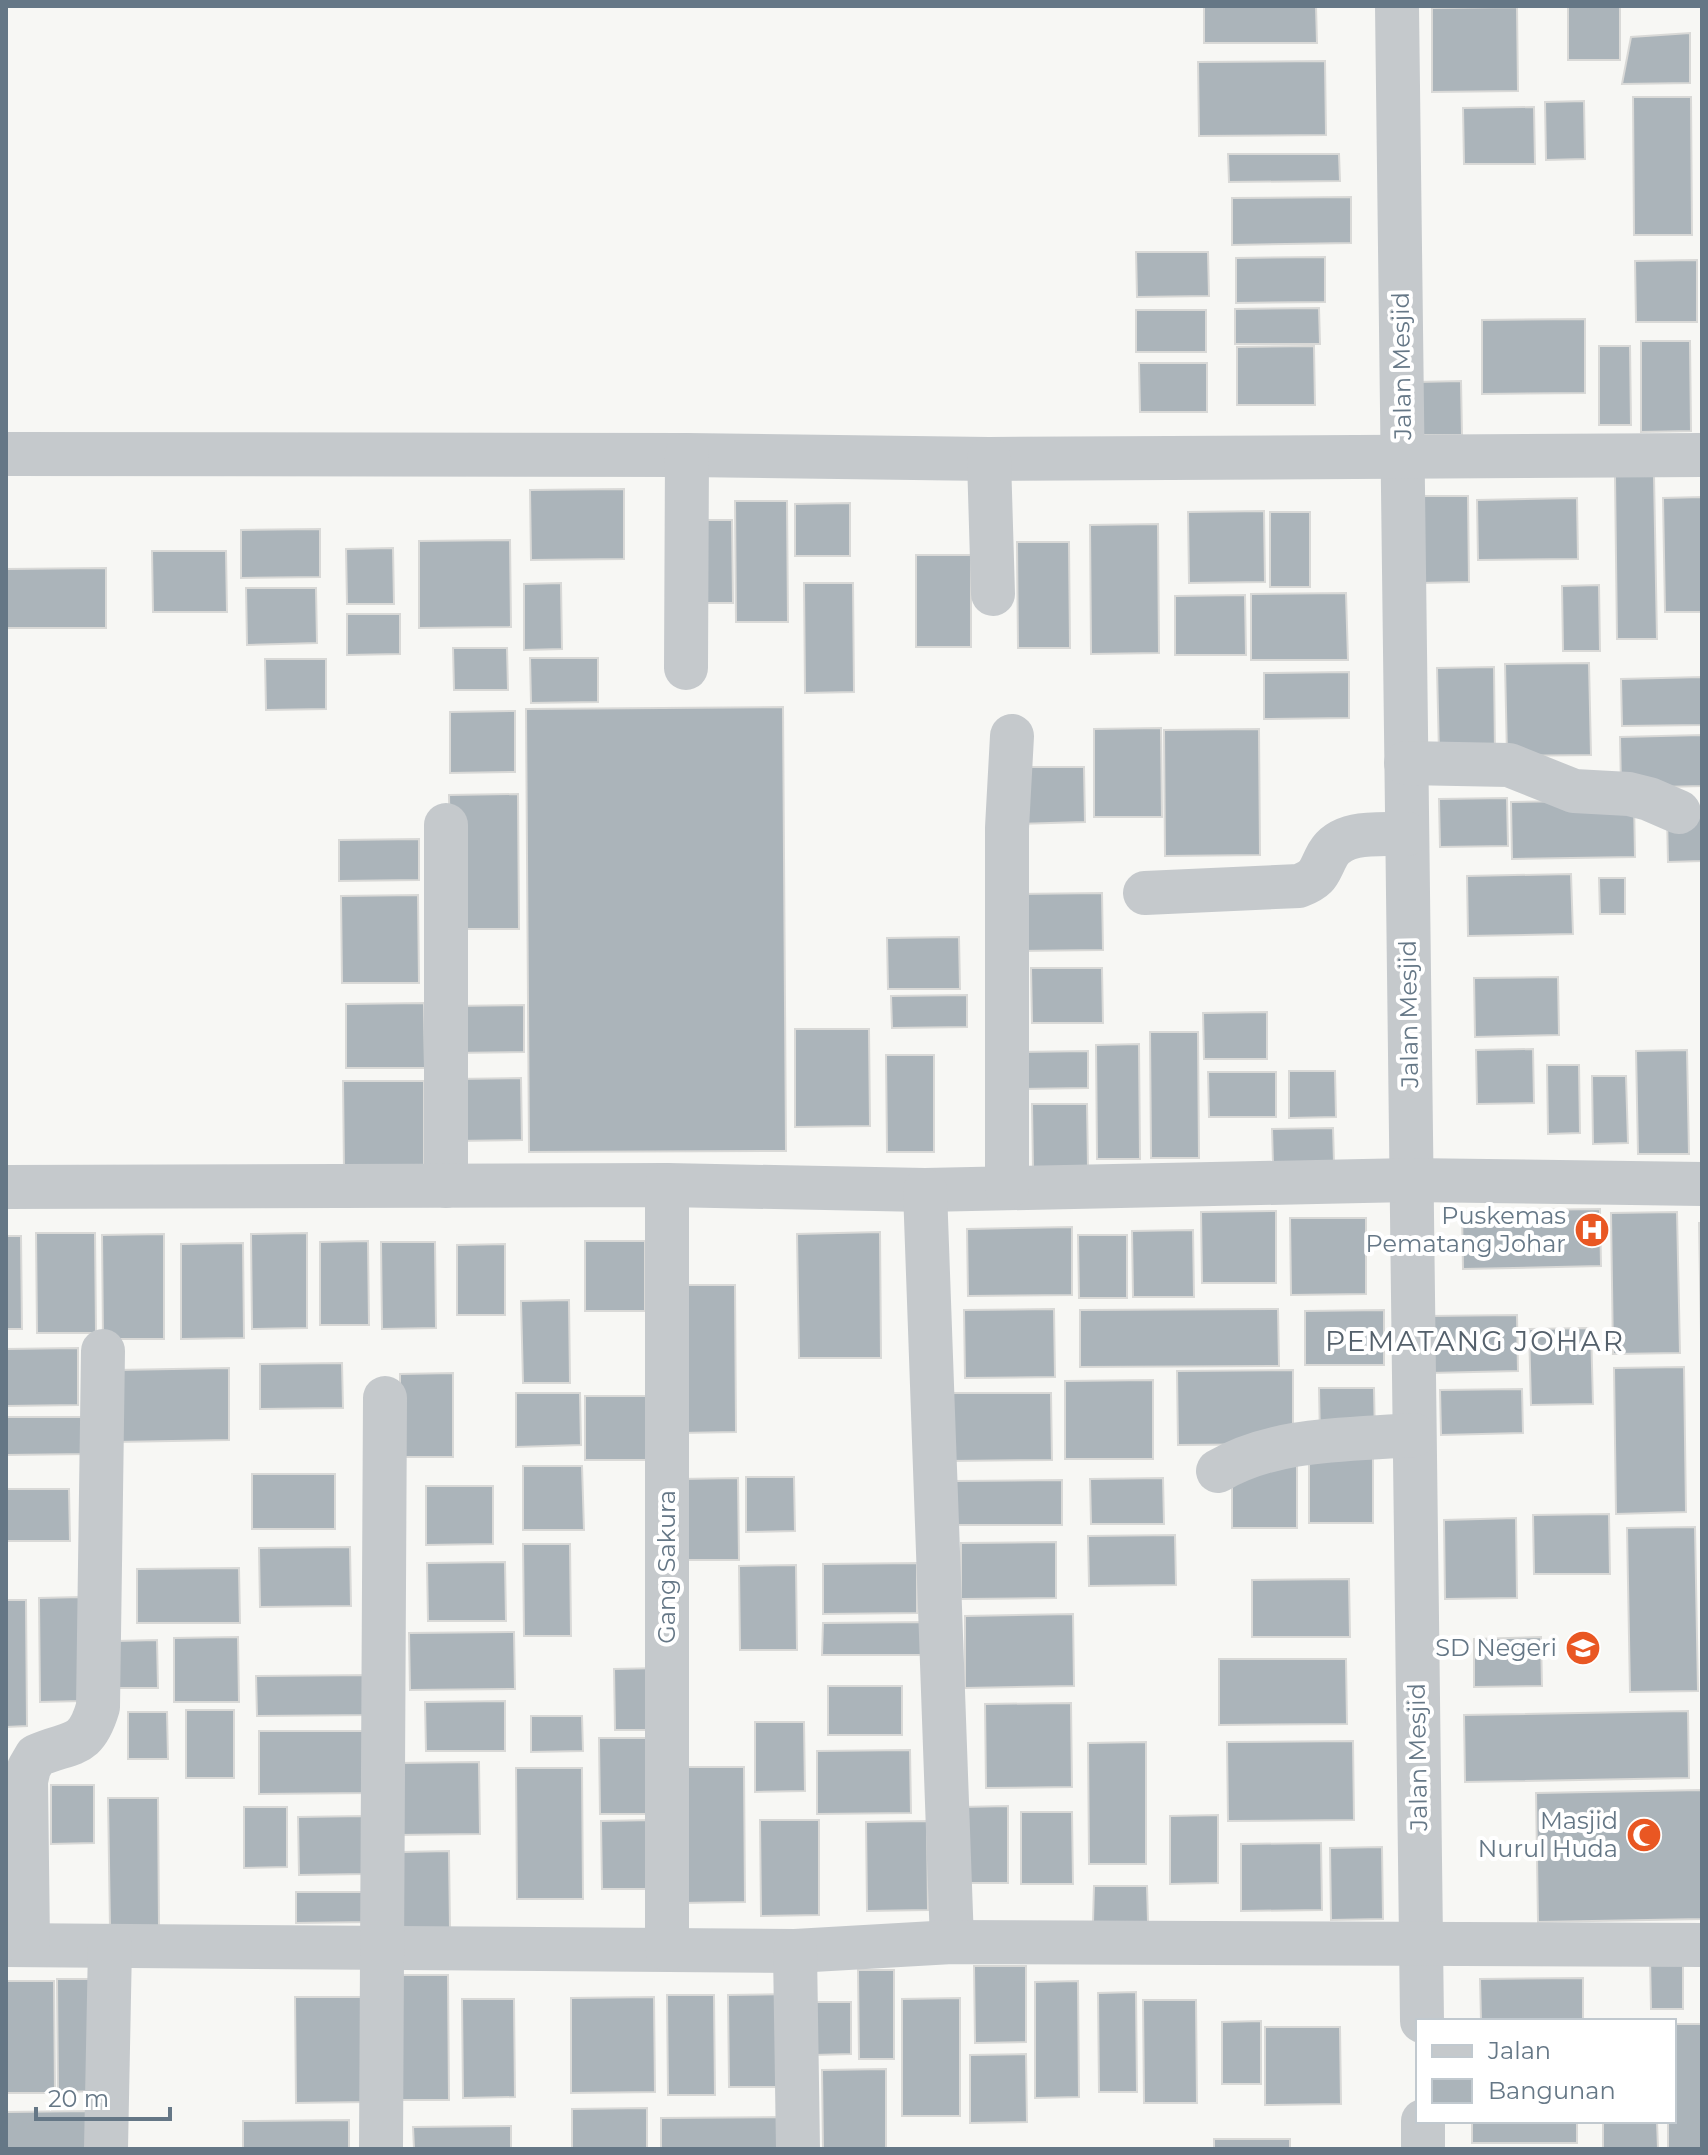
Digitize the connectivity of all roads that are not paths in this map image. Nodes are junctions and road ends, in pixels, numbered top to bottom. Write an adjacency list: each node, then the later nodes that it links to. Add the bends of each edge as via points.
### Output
1 (1397, 6): 5 (street, Jalan Mesjid)
2 (6, 454): 3 (street)
3 (687, 455): 6 (street); 8 (street)
4 (1702, 455): 5 (street)
5 (1403, 456): 6 (street); 10 (street, Jalan Mesjid)
6 (989, 459): 7 (street)
7 (993, 594)
8 (686, 668)
9 (1012, 736): 20 (street)
10 (1406, 763): 11 (street, via 1509,765 1574,791 1629,794); 13 (street, Jalan Mesjid)
11 (1679, 812)
12 (446, 825): 18 (street)
13 (1407, 834): 14 (street, via 1358,835 1338,842 1321,872 1299,886); 15 (street, Jalan Mesjid)
14 (1145, 893)
15 (1410, 1180): 16 (street); 20 (street); 24 (street, Jalan Mesjid)
16 (1702, 1184)
17 (667, 1185): 18 (street); 21 (street); 32 (street, Gang Sakura)
18 (446, 1186): 19 (street)
19 (6, 1187)
20 (1007, 1188): 21 (street)
21 (925, 1190): 26 (street)
22 (103, 1351): 28 (street, via 98,1707 83,1737 36,1756 29,1768)
23 (385, 1398): 31 (street)
24 (1414, 1435): 25 (street, via 1278,1447); 27 (street, Jalan Mesjid)
25 (1218, 1471)
26 (952, 1942): 27 (street); 33 (street)
27 (1421, 1943): 29 (street); 34 (street, Jalan Mesjid)
28 (17, 1945): 30 (street)
29 (1702, 1945)
30 (110, 1946): 31 (street); 36 (street)
31 (380, 1948): 32 (street); 37 (street)
32 (667, 1949): 33 (street)
33 (795, 1951): 38 (street)
34 (1422, 2019)
35 (1423, 2123): 39 (street)
36 (106, 2149)
37 (381, 2149)
38 (798, 2149)
39 (1423, 2149)

